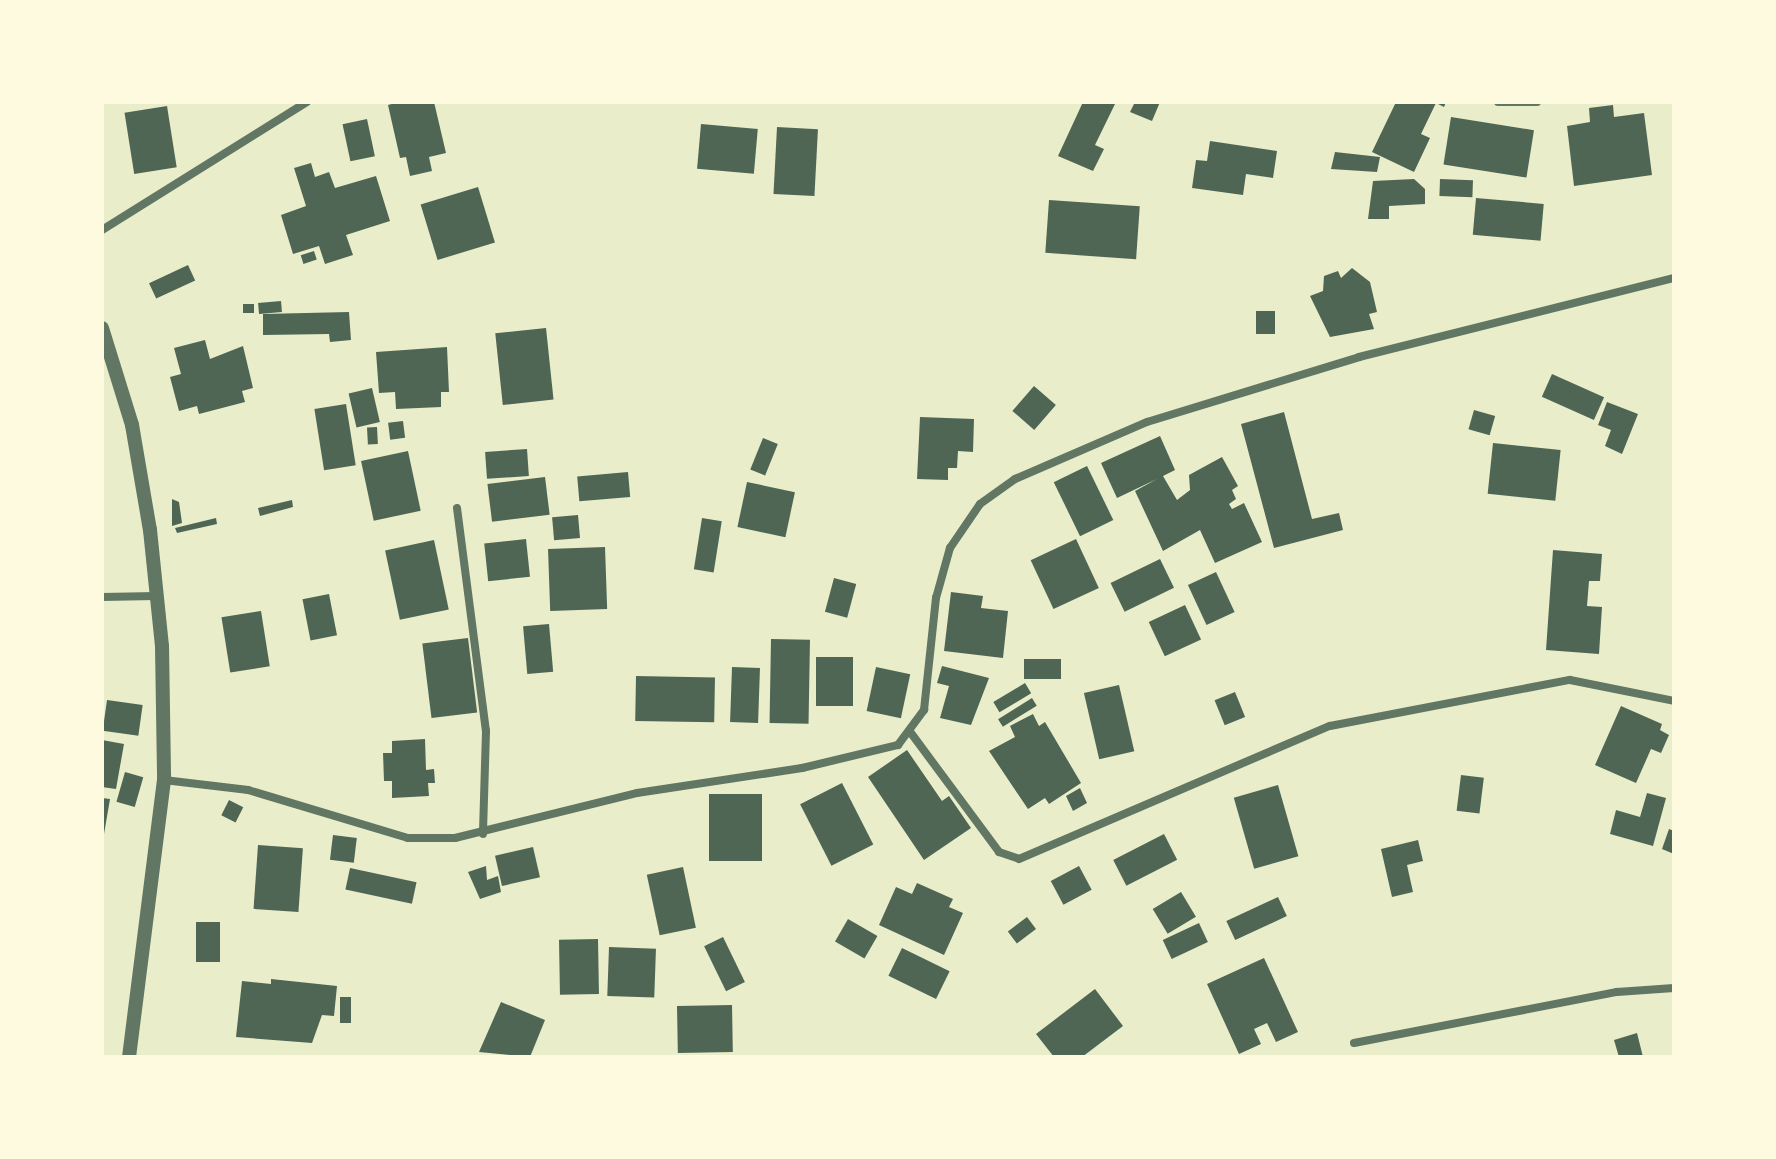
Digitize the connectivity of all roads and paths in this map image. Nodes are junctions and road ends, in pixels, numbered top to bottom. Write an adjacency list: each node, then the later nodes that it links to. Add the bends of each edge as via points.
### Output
1 (307, 102): 4 (street)
2 (1498, 102): 3 (street)
3 (1537, 102)
4 (102, 230)
5 (1674, 278): 11 (street, via 1359,357 1192,408 1015,479 980,504 950,548 936,598 924,710)
6 (102, 328): 8 (street, via 132,425)
7 (457, 508): 13 (street, via 486,731)
8 (156, 596): 9 (street); 12 (street)
9 (102, 597)
10 (1674, 701): 11 (street, via 1570,680 1330,726 1019,859 999,852)
11 (911, 733): 13 (street, via 898,745 802,768 637,793)
12 (164, 780): 13 (street, via 248,790 408,838); 16 (street)
13 (483, 834)
14 (1674, 988): 15 (street, via 1617,992)
15 (1354, 1043)
16 (129, 1057)

